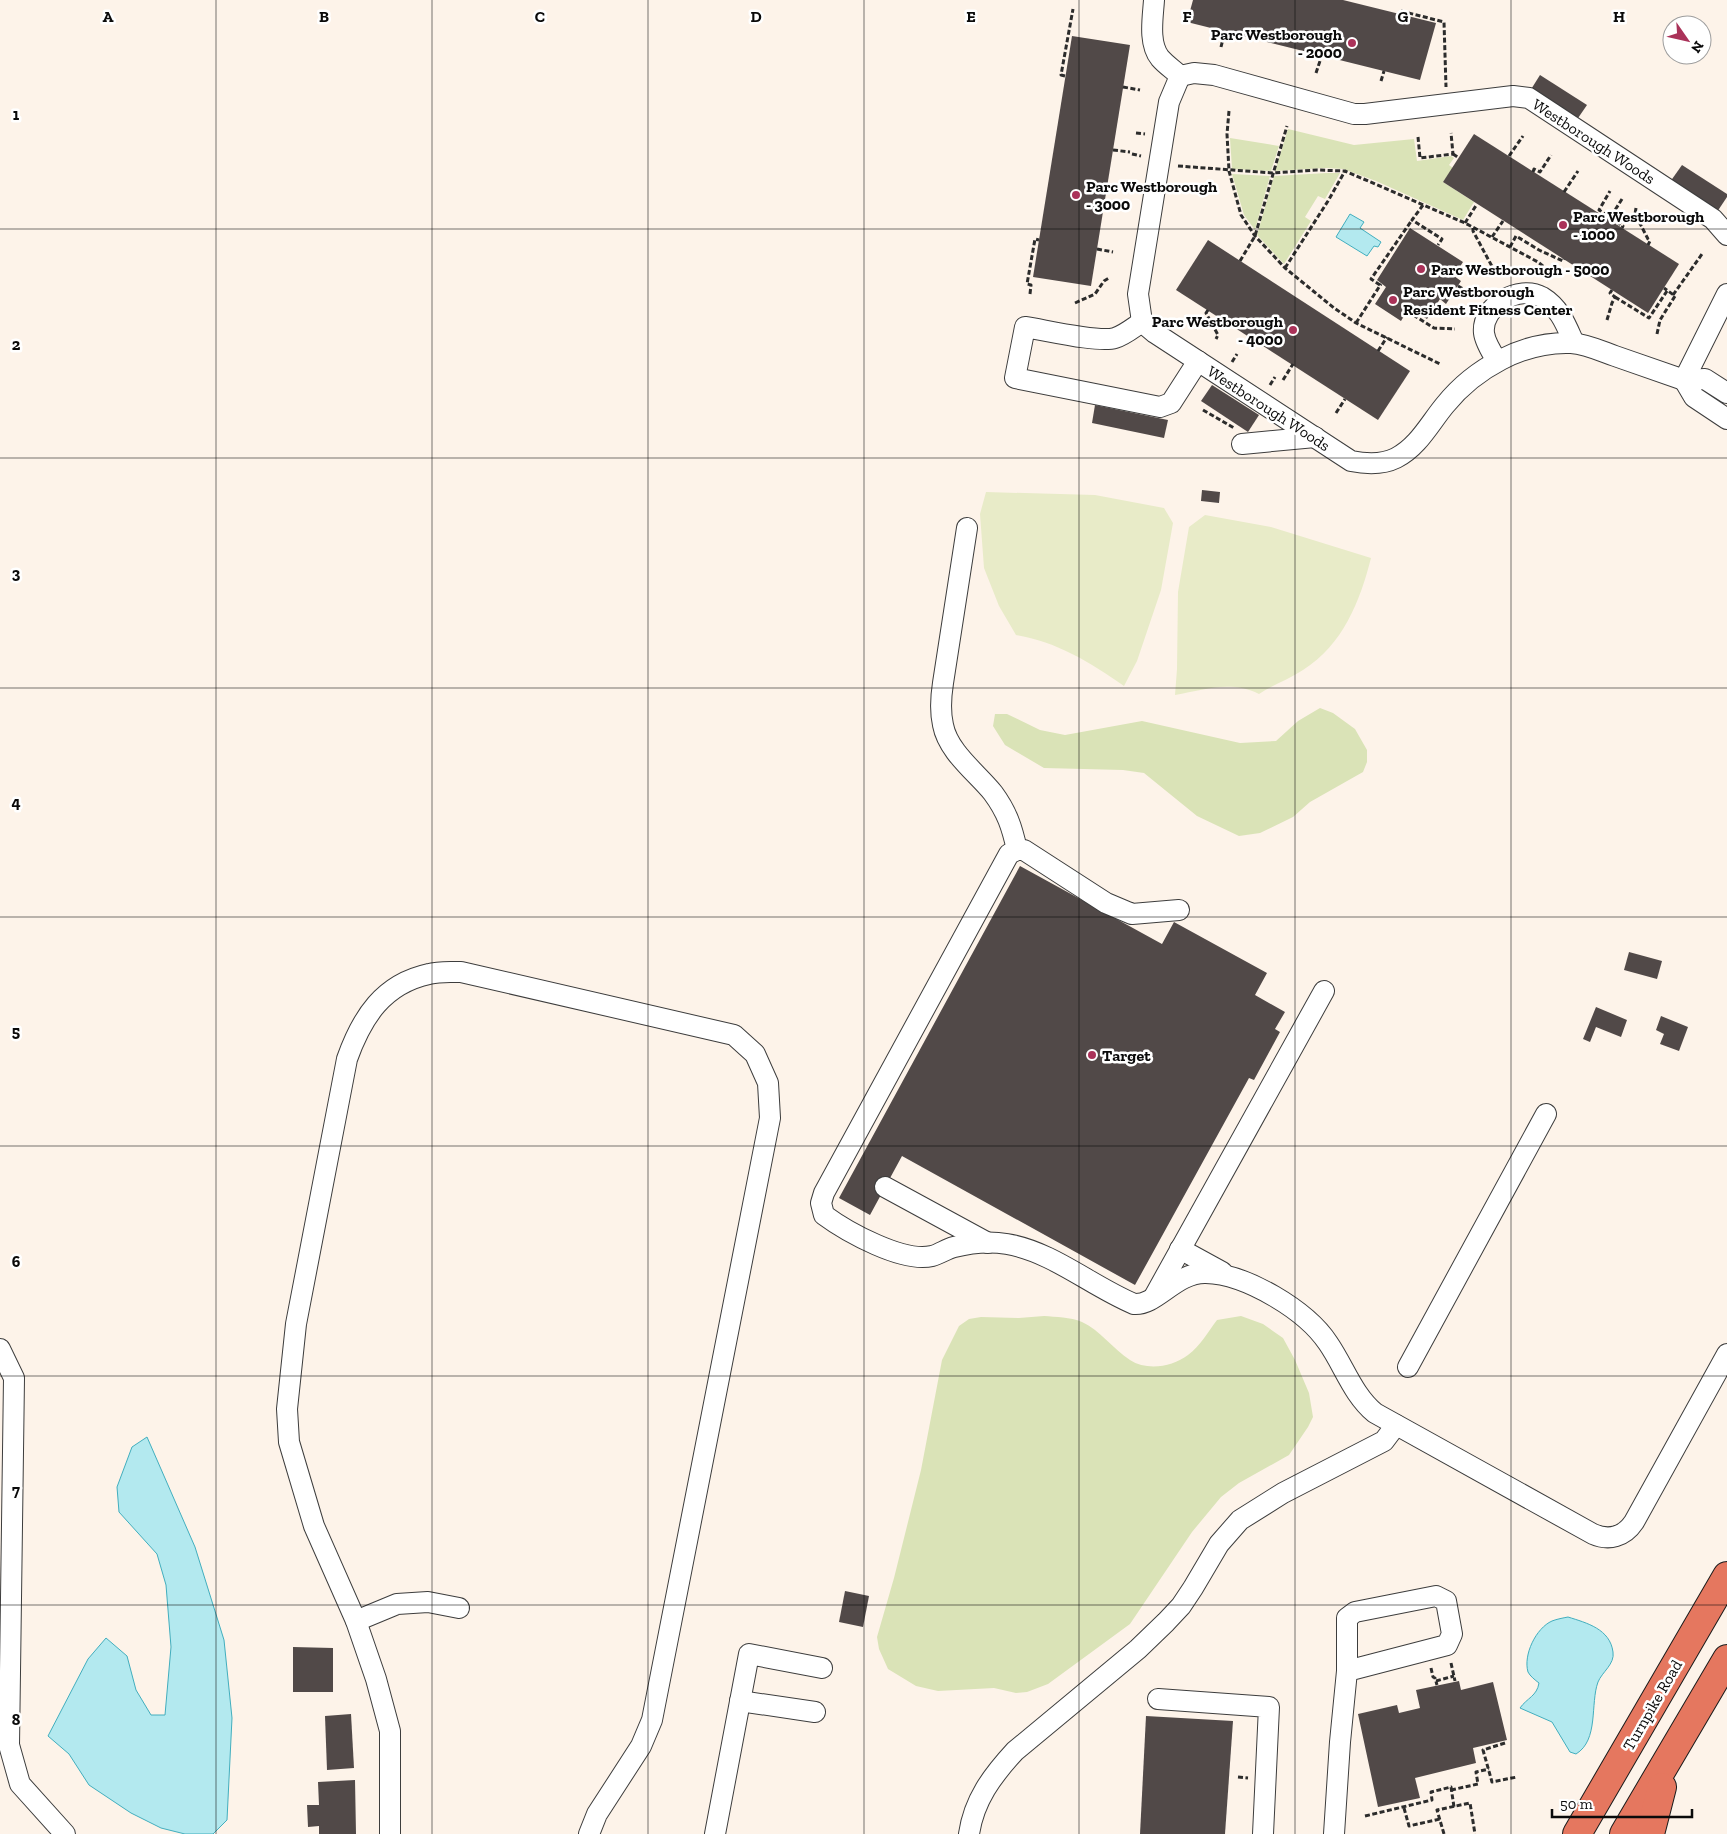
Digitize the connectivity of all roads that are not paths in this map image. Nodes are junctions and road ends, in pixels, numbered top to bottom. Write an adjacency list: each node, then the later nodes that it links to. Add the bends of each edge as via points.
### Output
1 (1154, 0): 2 (street, via 1154,45 1159,56)
2 (1180, 76): 3 (street, Westborough Woods, via 1194,73 1214,75 1354,114 1513,96 1529,98 1713,219); 5 (street, via 1169,102 1138,294)
3 (1727, 235)
4 (1727, 294): 9 (street)
5 (1142, 322): 8 (street, Westborough Woods); 8 (street, via 1121,336 1110,339 1026,327 1015,378 1160,407 1171,403)
6 (1574, 343): 7 (street, Westborough Woods, via 1542,346); 7 (street, via 1551,303 1527,293 1512,295 1492,310 1486,322 1484,333); 9 (street)
7 (1497, 361): 12 (street, Westborough Woods, via 1457,392 1414,445 1396,458 1365,464 1351,461)
8 (1198, 362): 12 (street, Westborough Woods)
9 (1684, 380): 10 (street, via 1705,379); 11 (street, via 1694,397)
10 (1727, 393)
11 (1727, 418)
12 (1315, 438): 13 (street)
13 (1242, 444)
14 (967, 528): 15 (street, via 943,683 943,726 964,763 978,775 1008,816)
15 (1017, 850): 16 (street, via 1026,851 1106,903 1132,914); 20 (street, via 1007,857 821,1203 824,1214 835,1222 875,1244 917,1258 968,1244)
16 (1179, 910)
17 (1324, 990): 21 (street)
18 (1546, 1114): 26 (street)
19 (885, 1186): 20 (street)
20 (988, 1243): 23 (street, via 1022,1247 1044,1256 1134,1304)
21 (1180, 1249): 22 (street); 23 (street)
22 (1230, 1276): 23 (street, via 1202,1273 1189,1276); 27 (street, via 1280,1300 1311,1322 1328,1343 1364,1402 1374,1413)
23 (1152, 1300)
24 (0, 1348): 38 (street, via 14,1378)
25 (1727, 1354): 27 (street, via 1634,1522 1626,1531 1612,1537 1593,1534)
26 (1408, 1368)
27 (1396, 1425): 44 (street, via 1384,1442 1283,1493 1240,1520 1219,1544 1189,1594 1166,1622 1002,1765 978,1803)
28 (1727, 1576): 47 (highway, Turnpike Road)
29 (459, 1608): 30 (street, via 428,1602 397,1604)
30 (356, 1621): 41 (street, via 390,1731); 42 (street, via 314,1526 289,1442 287,1409 296,1324 347,1059 368,1014 390,990 410,979 431,973 461,972 734,1035 755,1054 768,1083 770,1118 652,1720 641,1746 597,1814)
31 (1727, 1659): 39 (highway)
32 (822, 1668): 36 (street, via 749,1654)
33 (1347, 1671): 33 (street, via 1447,1645 1452,1634 1446,1601 1436,1596 1350,1614 1347,1622); 46 (street)
34 (1727, 1687): 39 (street)
35 (1158, 1700): 45 (street, via 1269,1707)
36 (740, 1701): 37 (street); 43 (street)
37 (816, 1712)
38 (5, 1745): 40 (street, via 20,1784)
39 (1675, 1748): 48 (highway); 49 (highway)
40 (65, 1834)
41 (390, 1834)
42 (588, 1834)
43 (714, 1834)
44 (970, 1834)
45 (1263, 1834)
46 (1334, 1834)
47 (1577, 1834)
48 (1624, 1834)
49 (1650, 1834)

